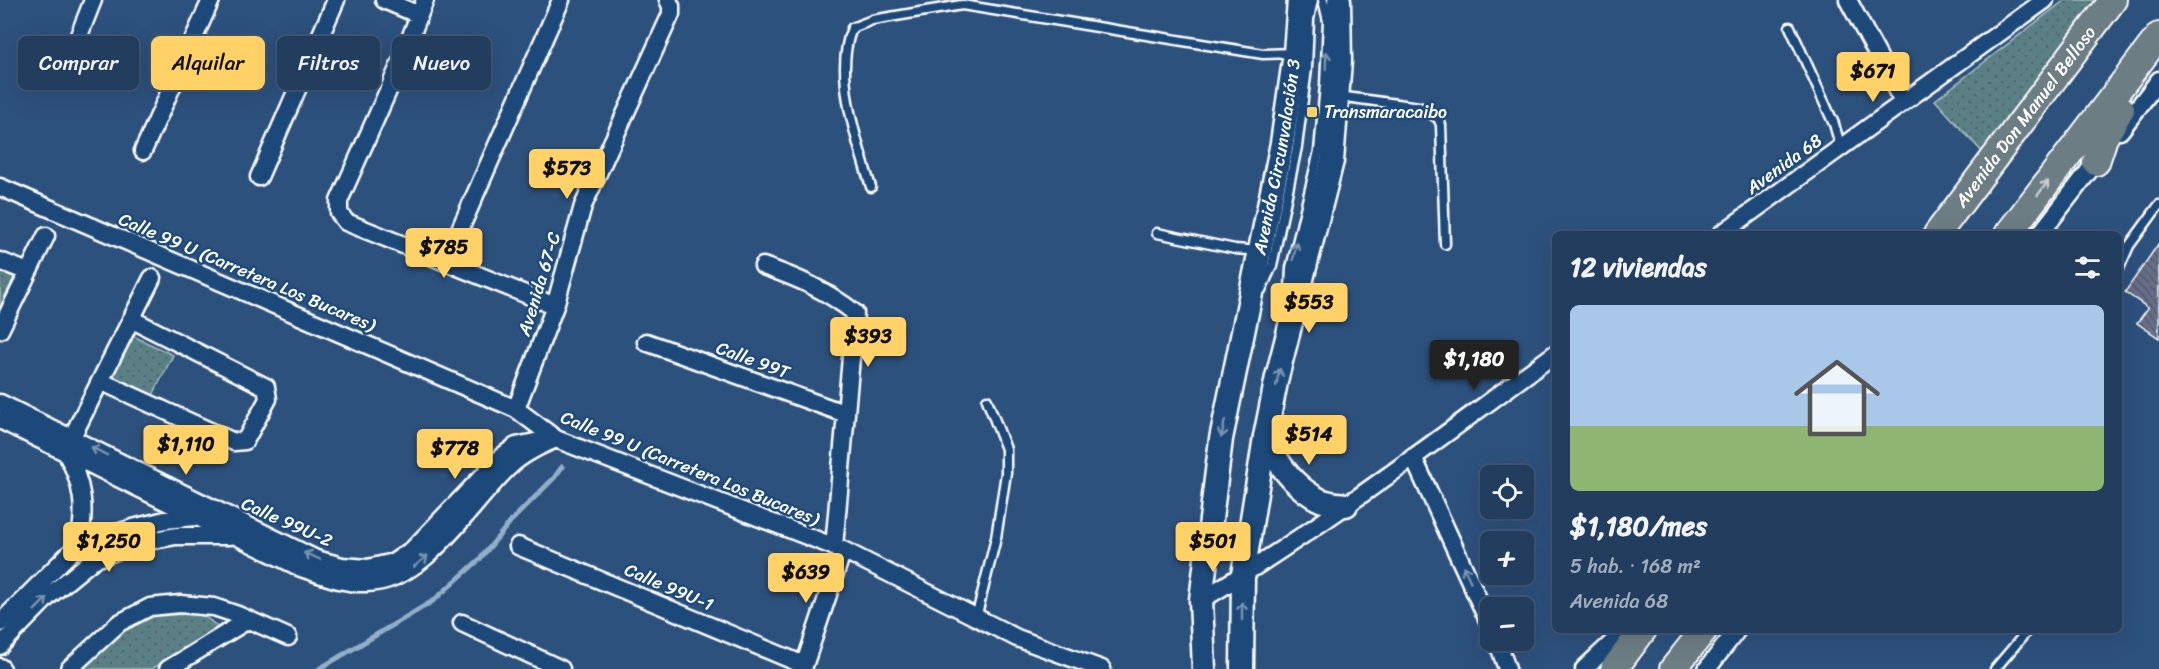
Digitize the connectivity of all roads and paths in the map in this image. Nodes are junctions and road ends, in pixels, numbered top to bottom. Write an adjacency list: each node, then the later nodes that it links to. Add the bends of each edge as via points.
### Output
1 (93, 0): 16 (street)
2 (211, 0): 23 (street)
3 (336, 0): 25 (street)
4 (384, 0): 14 (street)
5 (561, 0): 40 (street)
6 (1299, 0): 18 (main road, Avenida Circunvalación 3)
7 (1313, 0): 47 (lane, via 1297,147 1272,266)
8 (1323, 0): 49 (lane, one-way to 8, via 1291,268 1319,151 1328,21)
9 (1339, 0): 20 (main road)
10 (1848, 0): 21 (street)
11 (2045, 0): 21 (street, Avenida 68)
12 (2113, 0): 29 (main road, Avenida Don Manuel Belloso)
13 (670, 3): 45 (street, Avenida 67-C, via 671,14 583,206)
14 (422, 7): 40 (street, via 339,201 339,213 346,222)
15 (1790, 27): 22 (lane, via 1834,124)
16 (79, 36)
17 (2152, 45): 24 (main road, via 2132,91 2104,138); 33 (main road, one-way to 17)
18 (1295, 53): 27 (lane, via 1263,54 962,5 872,20 852,28 849,35 844,86); 38 (main road, Avenida Circunvalación 3)
19 (2159, 80): 24 (street)
20 (1337, 96): 37 (lane, via 1419,107 1438,118); 49 (main road, via 1332,161)
21 (1903, 102): 22 (street, Avenida 68)
22 (1840, 148): 30 (street, Avenida 68)
23 (142, 151)
24 (2096, 162): 34 (street)
25 (259, 177)
26 (0, 187): 55 (street, Calle 99 U (Carretera Los Bucares))
27 (871, 187)
28 (2159, 205): 41 (lane)
29 (1956, 209): 31 (street); 32 (main road, Avenida Don Manuel Belloso)
30 (1725, 231)
31 (1926, 231)
32 (1939, 231)
33 (2010, 231)
34 (2042, 231)
35 (1157, 233): 38 (lane)
36 (46, 236): 43 (street)
37 (1445, 244)
38 (1260, 251): 47 (main road, Avenida Circunvalación 3)
39 (0, 261): 43 (street)
40 (446, 261): 45 (street)
41 (2122, 262)
42 (762, 266): 56 (street, via 811,283 855,313)
43 (28, 272): 48 (street)
44 (152, 278): 46 (street)
45 (555, 306): 55 (street, Avenida 67-C)
46 (131, 319): 52 (street); 52 (street, via 266,387 268,399 245,441 234,442)
47 (1244, 329): 71 (main road, Avenida Circunvalación 3, one-way to 71, via 1221,439)
48 (0, 330)
49 (1289, 330): 58 (main road, one-way to 49)
50 (646, 342): 56 (street, Calle 99T)
51 (1552, 356): 61 (street)
52 (100, 381): 60 (street)
53 (987, 400): 73 (lane, via 1006,448 1006,473 996,537)
54 (0, 403): 60 (street, Calle 99U-2)
55 (516, 409): 59 (street, Calle 99 U (Carretera Los Bucares))
56 (846, 414): 68 (street)
57 (0, 420): 60 (street, Calle 99U-2)
58 (1265, 437): 62 (main road, via 1292,479 1318,500); 69 (main road)
59 (556, 439): 68 (street, Calle 99 U (Carretera Los Bucares)); 70 (street, via 516,446 413,549)
60 (68, 444): 63 (street, Calle 99U-2); 64 (street, Calle 99U-2, one-way to 60); 66 (street, via 83,496 83,526)
61 (1413, 457): 62 (street); 72 (street, one-way to 61)
62 (1346, 505): 69 (street)
63 (196, 517): 64 (street); 65 (street, Calle 99U-2); 66 (street, via 165,520)
64 (232, 519): 70 (street, Calle 99U-2, one-way to 64, via 316,559)
65 (236, 537): 70 (street, Calle 99U-2, via 301,568 338,580); 82 (street, one-way to 65, via 93,560 137,543 176,536)
66 (78, 545): 75 (street)
67 (518, 546): 84 (street, Calle 99U-1)
68 (838, 548): 73 (street, Calle 99 U (Carretera Los Bucares)); 84 (street)
69 (1243, 575): 71 (street); 90 (main road, one-way to 69)
70 (368, 576)
71 (1201, 600): 89 (main road, Avenida Circunvalación 3)
72 (1480, 603)
73 (976, 618): 88 (street, Calle 99 U (Carretera Los Bucares), via 1017,638)
74 (248, 620): 81 (street); 85 (street, via 214,607 180,603 150,607 119,623); 86 (street)
75 (0, 622)
76 (462, 623): 87 (street)
77 (1702, 633): 94 (main road)
78 (1735, 633): 95 (street)
79 (2025, 633): 96 (lane)
80 (1630, 634): 92 (street); 93 (main road)
81 (288, 637)
82 (0, 646)
83 (1503, 655): 91 (street)
84 (803, 667)
85 (69, 669)
86 (168, 669)
87 (561, 669)
88 (1102, 669)
89 (1204, 669)
90 (1242, 669)
91 (1516, 669)
92 (1584, 669)
93 (1614, 669)
94 (1673, 669)
95 (1707, 669)
96 (1995, 669)

